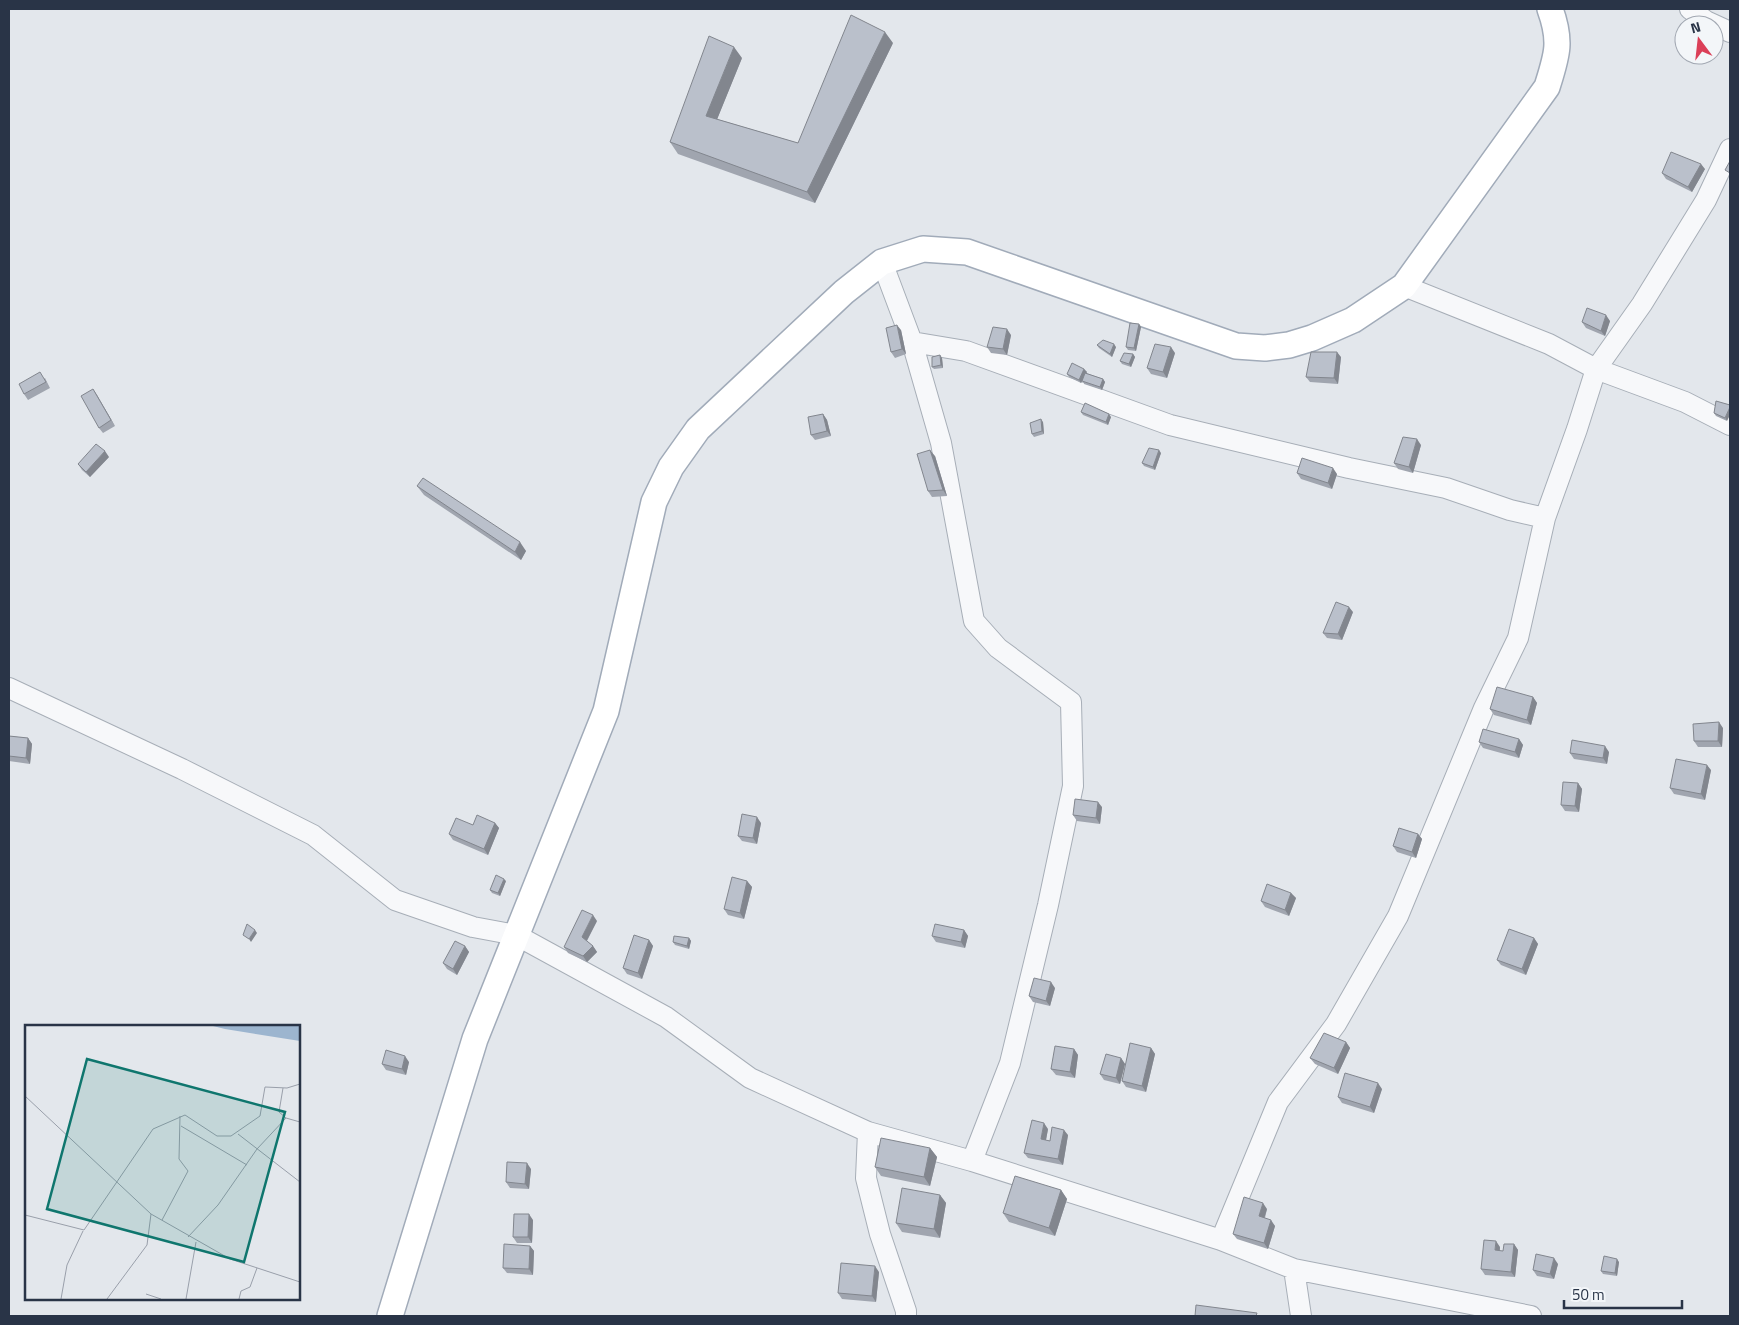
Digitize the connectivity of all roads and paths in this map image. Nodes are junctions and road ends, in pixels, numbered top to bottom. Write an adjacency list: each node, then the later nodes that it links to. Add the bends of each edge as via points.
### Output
1 (1550, 9): 6 (main road, via 1556,24 1559,51 1547,87)
2 (1690, 9): 3 (street, via 1706,22)
3 (1730, 32)
4 (1730, 149): 8 (street, via 1706,200 1642,304)
5 (882, 262): 6 (main road, via 924,249 967,252 1236,346 1265,348 1312,338 1353,320); 7 (street); 12 (main road, via 844,292 698,430 671,467 654,502 606,711)
6 (1404, 286): 8 (street, via 1549,344)
7 (912, 342): 10 (street, via 966,351 1170,425 1446,488); 14 (street, via 941,443 974,621 998,648 1072,702 1073,786 1052,887 1010,1063)
8 (1596, 369): 9 (street, via 1685,402); 10 (street)
9 (1730, 425)
10 (1545, 518): 15 (street, via 1518,638 1484,708 1398,916 1336,1024 1278,1102)
11 (9, 688): 12 (street, via 313,835 395,900 473,927)
12 (516, 935): 13 (street, via 666,1017 750,1078); 17 (main road, via 475,1039)
13 (868, 1132): 14 (street); 18 (street, via 866,1178)
14 (972, 1161): 15 (street)
15 (1221, 1240): 16 (street)
16 (1294, 1269): 19 (street); 20 (street)
17 (390, 1316)
18 (906, 1316)
19 (1301, 1316)
20 (1531, 1316)

